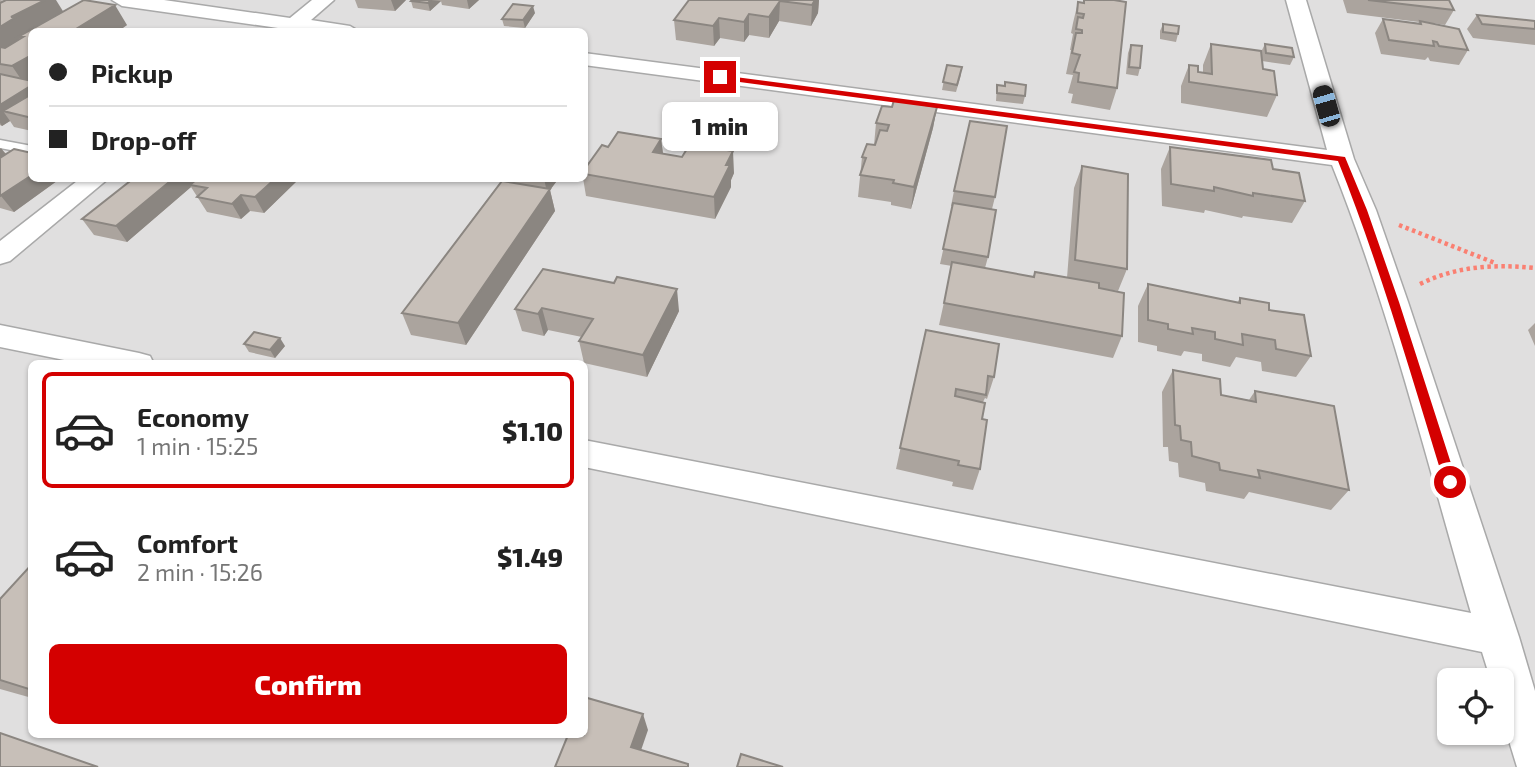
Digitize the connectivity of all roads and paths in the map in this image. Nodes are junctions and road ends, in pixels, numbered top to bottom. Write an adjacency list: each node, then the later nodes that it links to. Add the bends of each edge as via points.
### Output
1 (122, 0): 4 (street)
2 (324, 0): 4 (street)
3 (1296, 0): 8 (street)
4 (289, 28)
5 (588, 61): 8 (street)
6 (0, 144): 7 (lane)
7 (28, 149)
8 (1342, 159): 10 (street)
9 (92, 182): 11 (street)
10 (1363, 210): 12 (path); 14 (street)
11 (0, 255)
12 (1496, 263): 13 (path); 14 (path, via 1423,282)
13 (1535, 268)
14 (1394, 302): 18 (street)
15 (0, 336): 16 (street)
16 (119, 360)
17 (588, 454): 18 (street)
18 (1499, 637): 19 (street)
19 (1535, 758)

